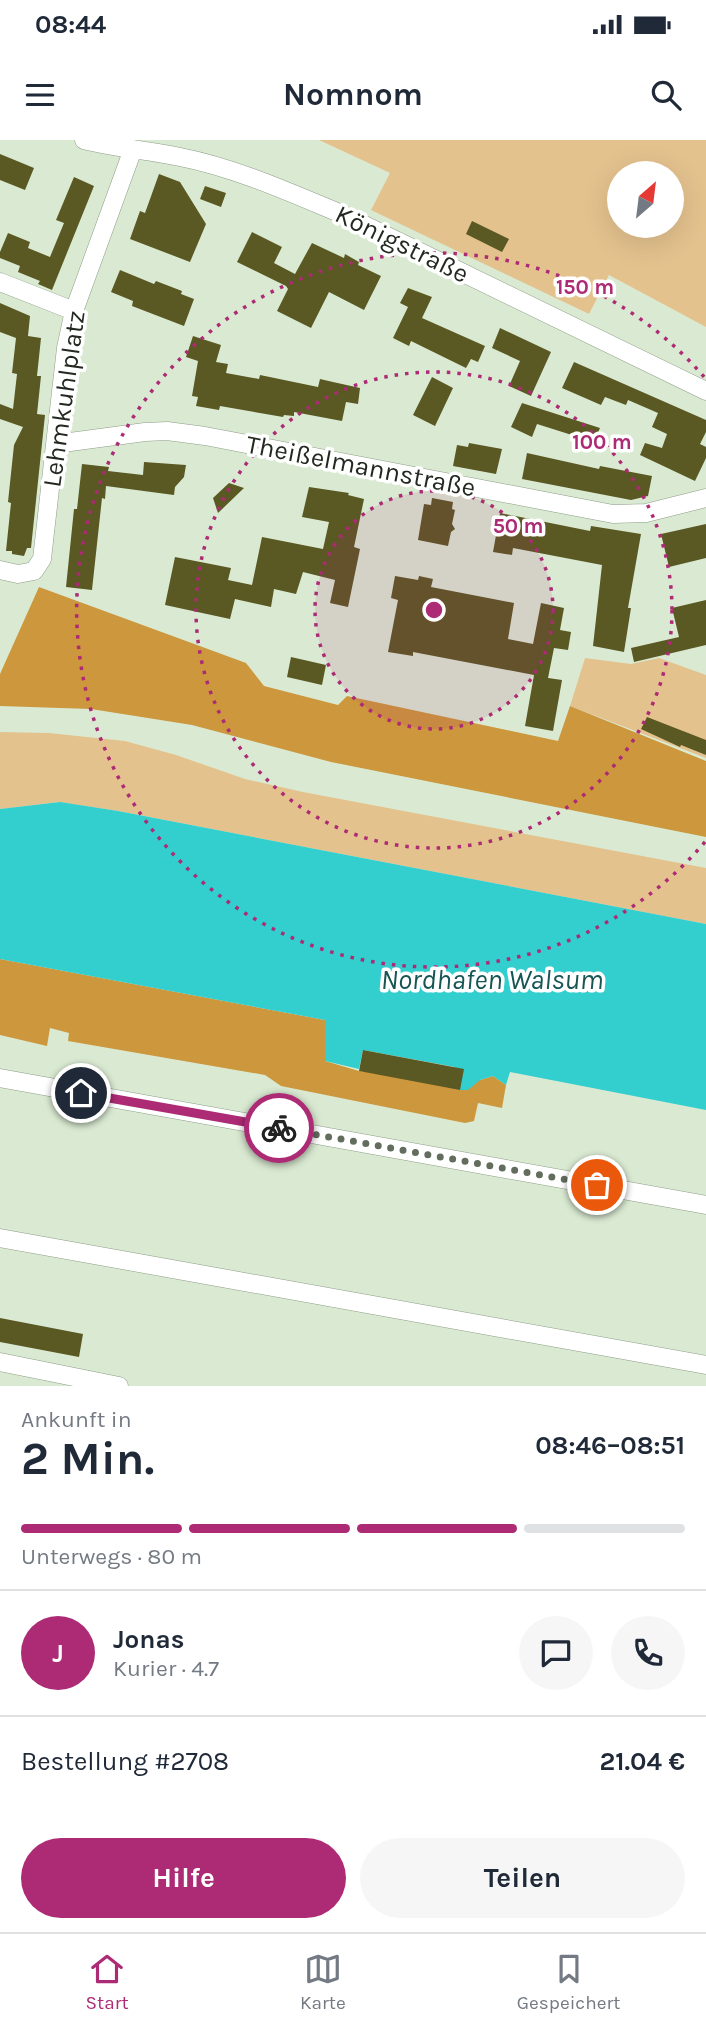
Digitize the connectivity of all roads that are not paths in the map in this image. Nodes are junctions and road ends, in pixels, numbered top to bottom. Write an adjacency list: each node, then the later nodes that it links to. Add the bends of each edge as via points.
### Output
1 (84, 140): 2 (street, Königstraße)
2 (133, 149): 4 (street, Lehmkuhlplatz); 5 (street, Königstraße, via 222,168 344,215)
3 (0, 282): 4 (street)
4 (74, 311): 6 (street, Lehmkuhlplatz)
5 (706, 391)
6 (55, 444): 7 (street, Theißelmannstraße, via 167,431 613,514 646,513); 8 (street, Lehmkuhlplatz, via 43,559 34,571 18,575)
7 (706, 498)
8 (0, 570)
9 (0, 1078): 10 (street)
10 (706, 1205)
11 (0, 1238): 13 (street)
12 (0, 1362): 14 (street)
13 (706, 1365)
14 (119, 1386)

